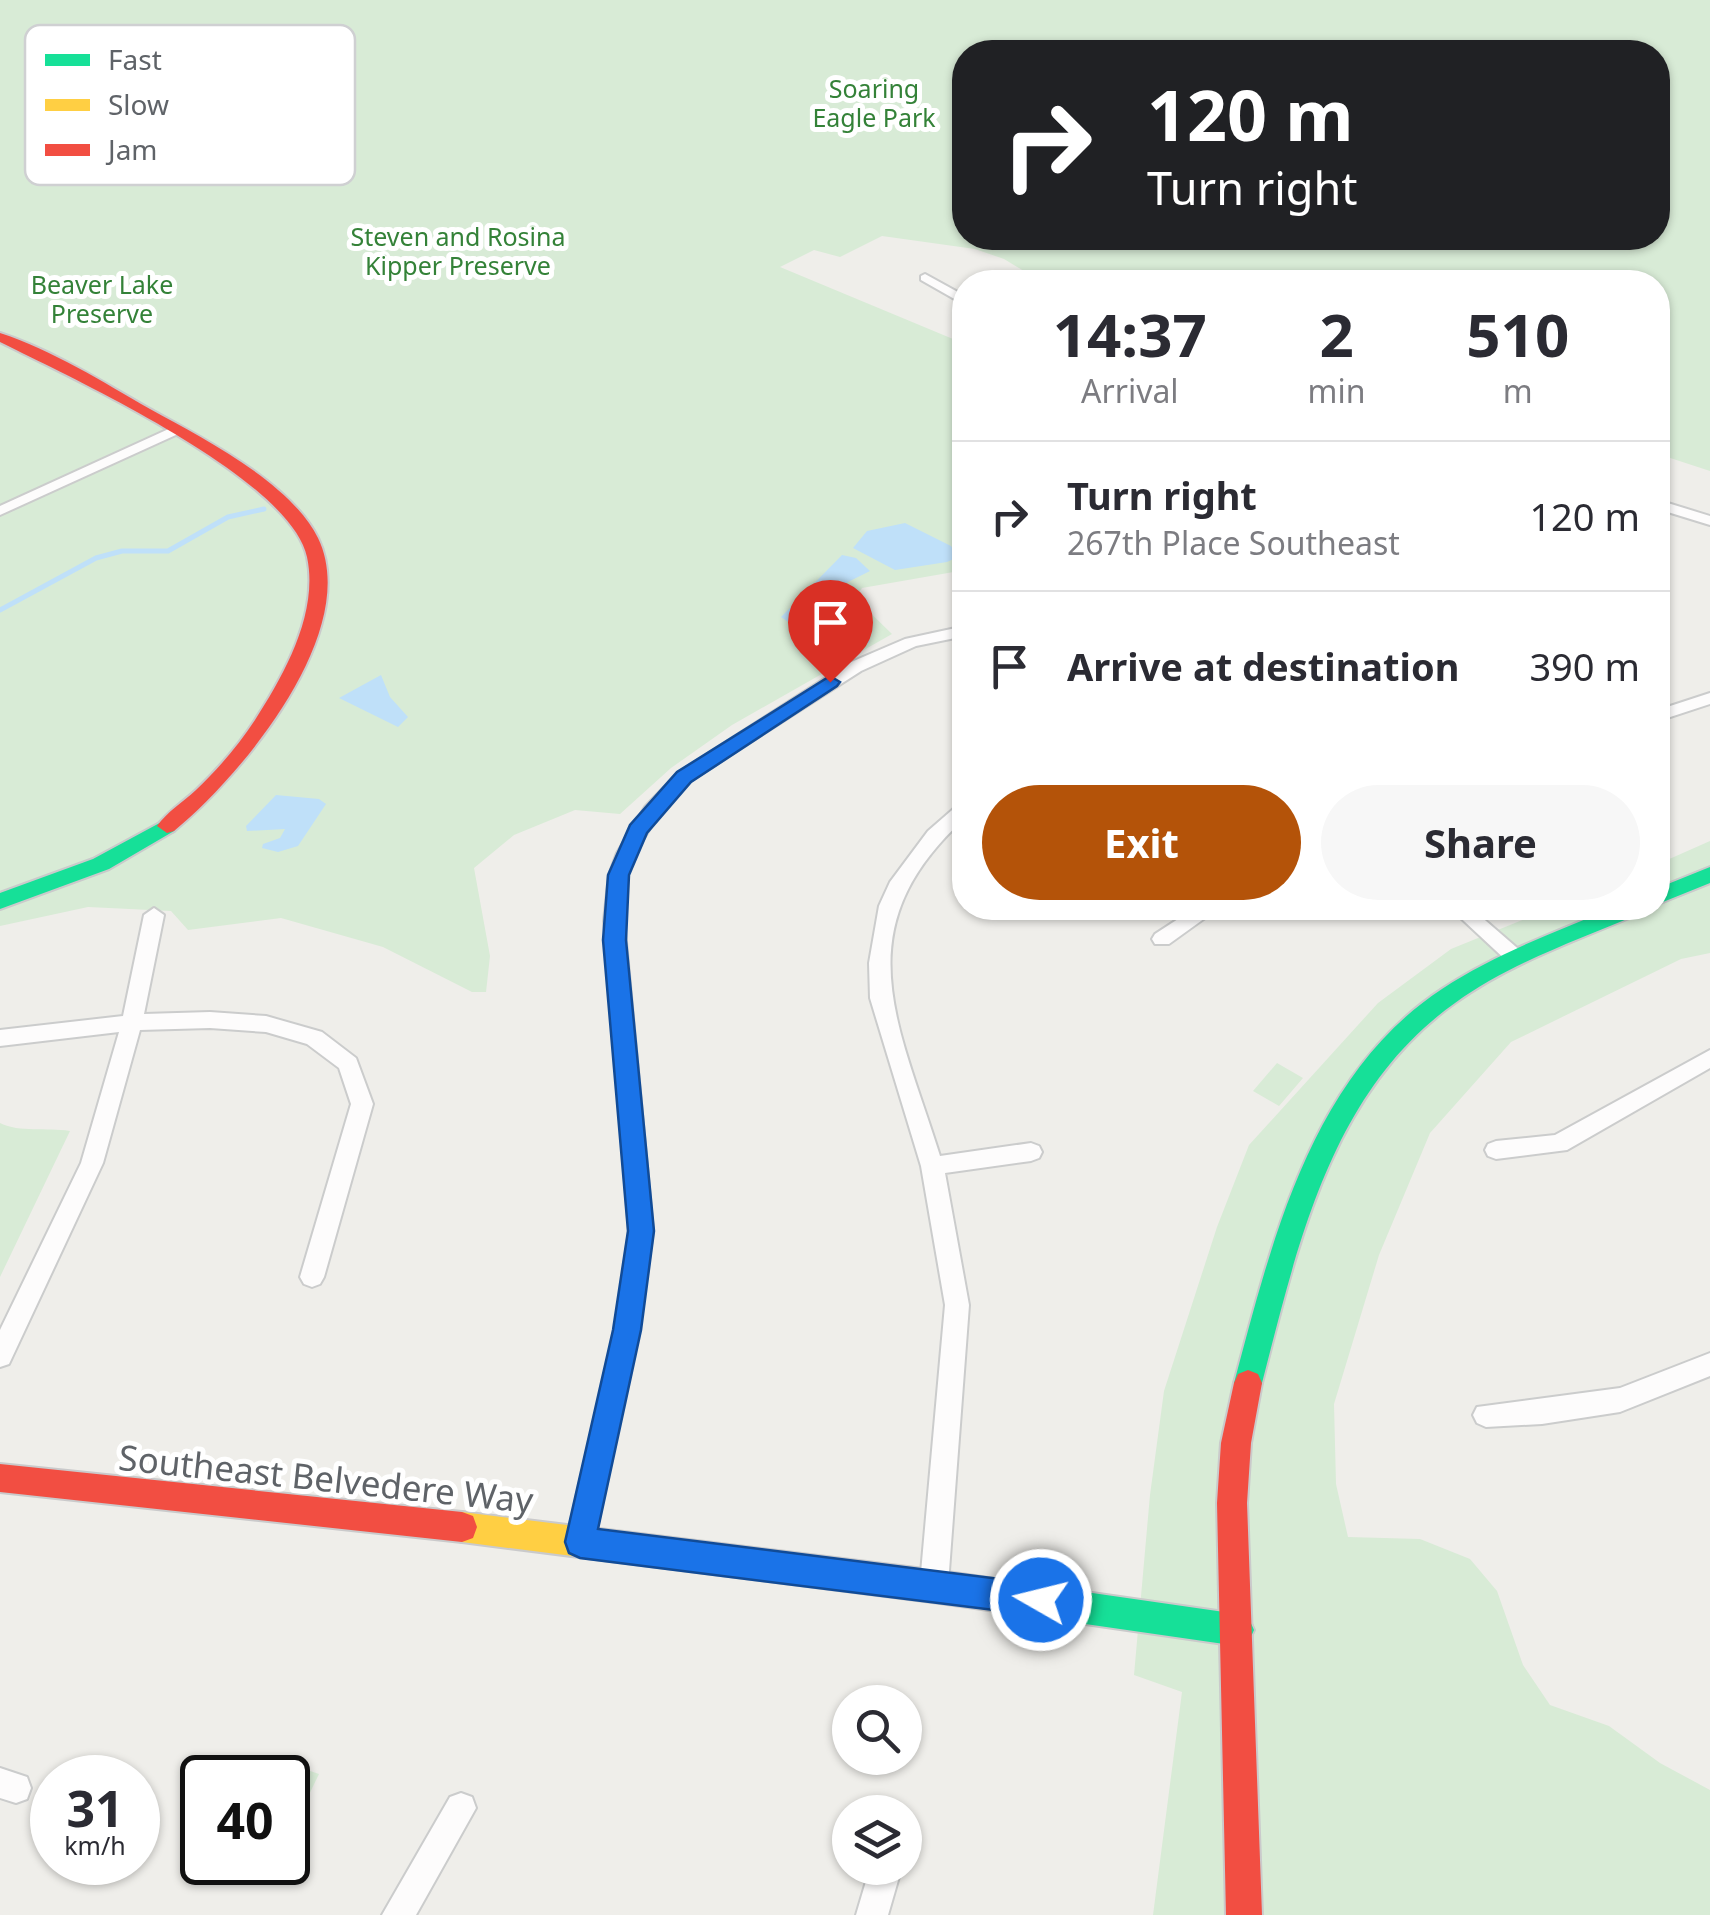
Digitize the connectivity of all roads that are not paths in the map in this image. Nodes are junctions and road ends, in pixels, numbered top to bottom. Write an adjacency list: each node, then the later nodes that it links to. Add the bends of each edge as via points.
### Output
1 (925, 278): 2 (street)
2 (952, 294)
3 (0, 337): 4 (street)
4 (173, 431): 6 (street); 14 (street, via 287,504 307,534 320,584 314,620 243,754 211,789 107,860)
5 (1670, 508): 7 (street)
6 (0, 512)
7 (1710, 521)
8 (952, 633): 32 (street, via 870,659 704,762 651,811 626,854 614,921 641,1231 627,1330)
9 (1710, 698): 10 (street)
10 (1670, 712)
11 (952, 820): 26 (street, via 900,882 879,963 880,998)
12 (1710, 874): 13 (street)
13 (1670, 892)
14 (0, 901)
15 (154, 916): 21 (street)
16 (1191, 920): 19 (street)
17 (1473, 920): 20 (street)
18 (1605, 920): 20 (street)
19 (1162, 939)
20 (1516, 958): 34 (street, via 1456,990 1387,1045 1344,1102 1320,1149 1236,1435)
21 (131, 1025): 22 (street); 27 (street, via 260,1020 316,1040 353,1068 362,1104); 28 (street, via 92,1163)
22 (0, 1038)
23 (1710, 1058): 24 (street, via 1559,1144)
24 (1496, 1150)
25 (1031, 1152): 26 (street)
26 (932, 1166): 33 (street, via 957,1305)
27 (312, 1278)
28 (0, 1356)
29 (1710, 1364): 30 (street, via 1620,1400)
30 (1486, 1414)
31 (0, 1478): 32 (street, Southeast Belvedere Way)
32 (580, 1542): 33 (street, Southeast Belvedere Way)
33 (934, 1584): 34 (street, Southeast Belvedere Way)
34 (1238, 1630): 39 (street)
35 (461, 1808): 37 (street)
36 (880, 1885): 38 (street)
37 (398, 1915)
38 (872, 1915)
39 (1244, 1915)

